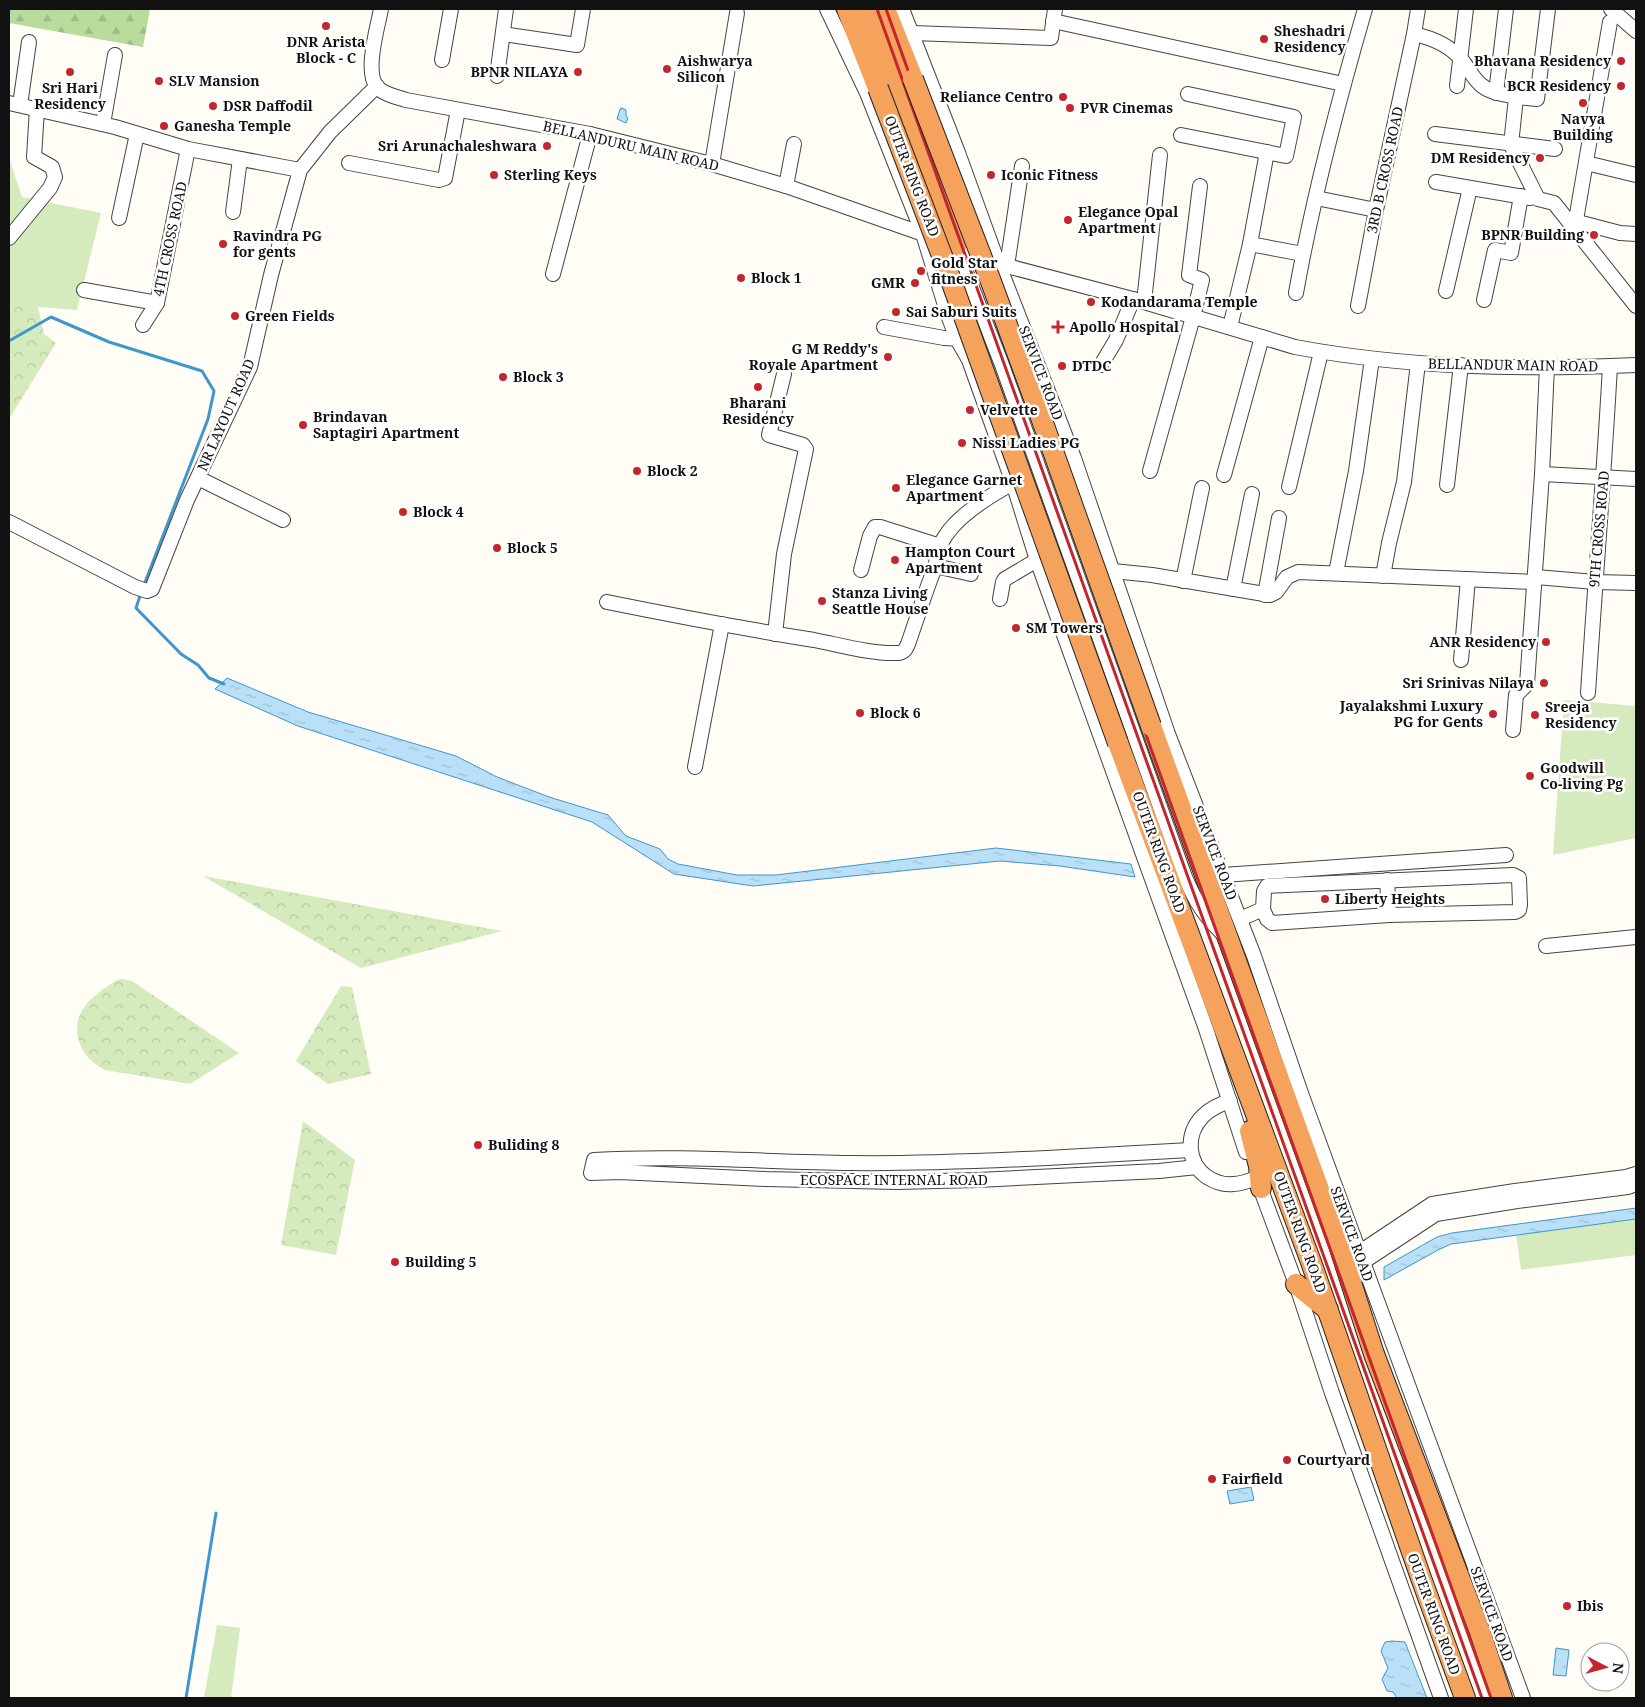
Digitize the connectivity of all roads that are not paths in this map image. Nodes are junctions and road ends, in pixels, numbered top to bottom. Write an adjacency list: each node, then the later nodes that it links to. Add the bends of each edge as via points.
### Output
1 (381, 9): 28 (street, via 371,73)
2 (451, 9): 25 (street)
3 (506, 9): 19 (street)
4 (583, 9): 19 (street, via 577,45)
5 (827, 9): 65 (street, via 867,93)
6 (847, 9): 144 (highway, OUTER RING ROAD, bridge, via 944,261 1118,743)
7 (864, 9): 69 (highway)
8 (885, 9): 142 (highway, bridge, via 990,279)
9 (902, 9): 20 (street, SERVICE ROAD)
10 (1365, 9): 27 (street)
11 (1418, 9): 21 (street, 3RD B CROSS ROAD)
12 (1466, 9): 24 (street)
13 (1506, 9): 30 (street)
14 (1548, 9): 32 (street, via 1537,99)
15 (737, 13): 50 (street)
16 (1054, 15): 20 (street, via 1051,38); 27 (street)
17 (1611, 16): 18 (street); 49 (street)
18 (1636, 31)
19 (502, 34): 26 (street)
20 (912, 34): 71 (street, SERVICE ROAD)
21 (1414, 34): 24 (street, via 1442,43); 61 (street, 3RD B CROSS ROAD)
22 (29, 42): 33 (street)
23 (115, 55): 36 (street)
24 (1460, 57): 29 (street); 30 (street, via 1480,85)
25 (442, 60)
26 (497, 76)
27 (1343, 84): 59 (street)
28 (377, 86): 35 (street, BELLANDURU MAIN ROAD, via 406,100); 52 (street, NR LAYOUT ROAD, via 330,132)
29 (1456, 86)
30 (1496, 93): 32 (street)
31 (1188, 94): 45 (street, via 1294,117 1286,156)
32 (1516, 97): 42 (street)
33 (15, 104): 34 (street)
34 (36, 109): 36 (street); 67 (street, via 34,157 52,167 55,177 50,188)
35 (458, 110): 38 (street, BELLANDURU MAIN ROAD); 48 (street, via 444,178 439,180)
36 (103, 124): 37 (street)
37 (137, 134): 43 (street); 63 (street)
38 (590, 134): 50 (street, BELLANDURU MAIN ROAD); 72 (street)
39 (1435, 134): 42 (street)
40 (1181, 135): 45 (street)
41 (794, 144): 55 (street)
42 (1512, 145): 44 (street); 60 (street)
43 (188, 149): 47 (street); 78 (street, 4TH CROSS ROAD)
44 (1555, 149)
45 (1267, 152): 68 (street)
46 (1160, 155): 77 (street)
47 (240, 159): 52 (street); 62 (street)
48 (349, 163)
49 (1586, 163): 53 (street); 64 (street, via 1578,214)
50 (712, 164): 55 (street, BELLANDURU MAIN ROAD)
51 (1022, 166): 71 (street)
52 (300, 170): 101 (street, NR LAYOUT ROAD, via 250,367)
53 (1636, 175)
54 (1436, 182): 57 (street)
55 (786, 186): 65 (street, BELLANDURU MAIN ROAD)
56 (1200, 186): 81 (street, via 1189,275 1202,280)
57 (1470, 188): 58 (street); 74 (street)
58 (1521, 196): 60 (street); 76 (street, via 1511,252 1494,250)
59 (1316, 198): 61 (street); 70 (street)
60 (1538, 199): 64 (street, via 1554,203)
61 (1376, 210): 79 (street, 3RD B CROSS ROAD)
62 (233, 212)
63 (119, 218)
64 (1573, 223): 66 (street); 80 (street)
65 (923, 234): 69 (street, BELLANDURU MAIN ROAD); 86 (street)
66 (1636, 234)
67 (9, 238)
68 (1250, 244): 70 (street); 84 (street)
69 (956, 246): 71 (street, BELLANDUR MAIN ROAD); 87 (street)
70 (1303, 254): 75 (street)
71 (1002, 264): 77 (street, BELLANDUR MAIN ROAD); 88 (street, SERVICE ROAD)
72 (553, 274)
73 (84, 290): 78 (street)
74 (1446, 291)
75 (1296, 293)
76 (1484, 300)
77 (1139, 301): 81 (street, BELLANDUR MAIN ROAD); 92 (street)
78 (157, 303): 82 (street, 4TH CROSS ROAD)
79 (1358, 306)
80 (1636, 306)
81 (1193, 317): 84 (street, BELLANDUR MAIN ROAD); 98 (street)
82 (143, 325)
83 (884, 327): 86 (street)
84 (1230, 327): 85 (street, BELLANDUR MAIN ROAD)
85 (1262, 337): 89 (street, BELLANDUR MAIN ROAD); 100 (street)
86 (957, 339): 87 (street); 104 (street, via 969,360)
87 (993, 342): 88 (street); 142 (street, via 1193,898)
88 (1034, 352): 116 (street, SERVICE ROAD)
89 (1321, 352): 90 (street, BELLANDUR MAIN ROAD); 106 (street)
90 (1372, 359): 91 (street, BELLANDUR MAIN ROAD); 117 (street, via 1356,471)
91 (1418, 363): 94 (street, BELLANDUR MAIN ROAD); 119 (street, via 1404,482)
92 (1101, 365)
93 (1636, 365): 95 (street, BELLANDUR MAIN ROAD)
94 (1461, 366): 96 (street, BELLANDUR MAIN ROAD); 105 (street)
95 (1610, 366): 96 (street, BELLANDUR MAIN ROAD); 102 (street, 9TH CROSS ROAD)
96 (1547, 367): 99 (street)
97 (784, 374): 130 (street, via 768,435 803,445 806,449 784,554)
98 (1150, 471)
99 (1542, 474): 102 (street); 121 (street)
100 (1224, 475)
101 (198, 478): 110 (street); 111 (street, NR LAYOUT ROAD, via 144,589)
102 (1604, 478): 103 (street); 123 (street, 9TH CROSS ROAD)
103 (1636, 479)
104 (1013, 483): 112 (street, via 987,497 963,517 946,534); 113 (street)
105 (1447, 484)
106 (1289, 487)
107 (1202, 488): 122 (street)
108 (1252, 494): 125 (street)
109 (1279, 518): 126 (street)
110 (283, 520)
111 (9, 522)
112 (940, 546): 114 (street); 115 (street, via 875,527)
113 (1037, 560): 127 (street, via 1005,579); 144 (street)
114 (935, 566): 118 (street); 130 (street, via 908,644 899,653)
115 (861, 570)
116 (1114, 571): 122 (street); 136 (street, SERVICE ROAD, via 1168,734)
117 (1336, 573): 119 (street); 126 (street, via 1298,572 1288,577 1276,592)
118 (971, 574)
119 (1383, 576): 120 (street)
120 (1468, 579): 121 (street); 131 (street)
121 (1535, 579): 123 (street); 133 (street, via 1527,684 1516,695)
122 (1183, 581): 125 (street)
123 (1595, 582): 124 (street); 132 (street, 9TH CROSS ROAD)
124 (1636, 583)
125 (1233, 589): 126 (street)
126 (1265, 595)
127 (1000, 599)
128 (607, 602): 129 (street)
129 (722, 624): 130 (street); 134 (street)
130 (775, 634)
131 (1461, 660)
132 (1588, 693)
133 (1513, 730)
134 (695, 767)
135 (1506, 855): 136 (street)
136 (1223, 875): 140 (street, SERVICE ROAD)
137 (1387, 880): 138 (street, via 1267,886); 139 (street); 139 (street, via 1513,874 1519,878 1520,905 1515,912)
138 (1263, 909): 139 (street, via 1267,920 1272,922); 140 (street)
139 (1389, 915)
140 (1240, 919): 147 (street, SERVICE ROAD)
141 (1636, 937): 143 (street)
142 (1229, 941): 147 (highway)
143 (1546, 946)
144 (1214, 1026): 145 (highway, OUTER RING ROAD); 146 (street)
145 (1249, 1095): 159 (highway, via 1249,1124 1259,1166); 164 (highway, OUTER RING ROAD)
146 (1230, 1102): 148 (street, via 1201,1117 1191,1139); 159 (street)
147 (1308, 1137): 162 (street, SERVICE ROAD); 165 (highway)
148 (1190, 1150): 151 (street, ECOSPACE INTERNAL ROAD); 154 (street)
149 (659, 1158): 150 (street, ECOSPACE INTERNAL ROAD); 152 (street, ECOSPACE INTERNAL ROAD); 155 (street)
150 (767, 1161): 151 (street, ECOSPACE INTERNAL ROAD); 157 (street)
151 (897, 1162): 158 (street)
152 (620, 1165): 153 (street, ECOSPACE INTERNAL ROAD); 155 (street, ECOSPACE INTERNAL ROAD)
153 (593, 1166)
154 (1197, 1167): 158 (street, ECOSPACE INTERNAL ROAD); 159 (street, via 1217,1182)
155 (658, 1174): 157 (street, ECOSPACE INTERNAL ROAD)
156 (1636, 1174): 161 (street)
157 (766, 1179): 158 (street, ECOSPACE INTERNAL ROAD)
158 (897, 1182)
159 (1258, 1183): 163 (street)
160 (1636, 1184): 161 (street)
161 (1516, 1196): 162 (street, via 1432,1204)
162 (1361, 1257): 170 (street, SERVICE ROAD)
163 (1296, 1284): 164 (highway); 166 (street)
164 (1328, 1310): 167 (highway, OUTER RING ROAD)
165 (1362, 1318): 168 (highway, via 1365,1362); 169 (highway)
166 (1441, 1698)
167 (1465, 1698)
168 (1489, 1698)
169 (1502, 1698)
170 (1523, 1698)

